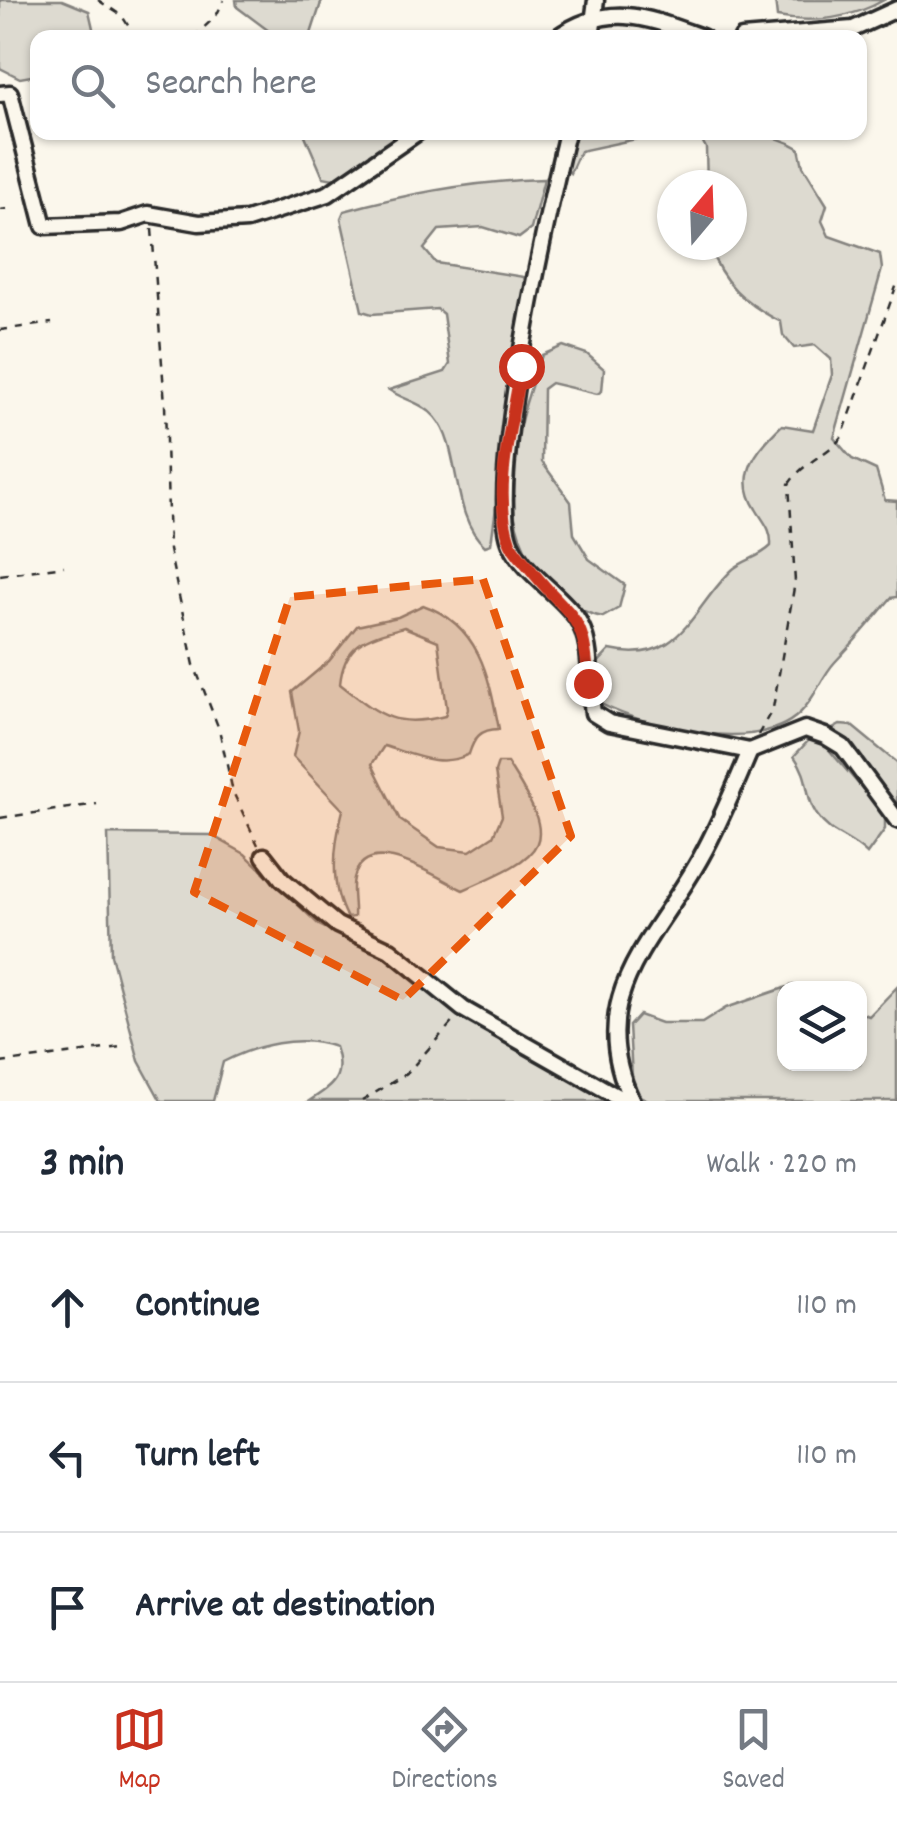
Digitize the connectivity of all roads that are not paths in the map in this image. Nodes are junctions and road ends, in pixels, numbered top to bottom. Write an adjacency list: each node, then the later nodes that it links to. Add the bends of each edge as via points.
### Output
1 (596, 0): 3 (street)
2 (897, 9): 7 (street)
3 (596, 18): 4 (street); 5 (street); 6 (street, via 634,13)
4 (572, 30)
5 (593, 30)
6 (682, 30)
7 (841, 30)
8 (0, 94): 9 (street, via 10,93 44,226 121,223 148,214 199,223 247,220 328,194)
9 (406, 140)
10 (565, 140): 11 (street, via 521,366 504,493 510,543 549,594 576,616 587,642 592,713 609,723)
11 (750, 751): 12 (street, via 805,729 825,736 843,747); 14 (street, via 700,859 643,941 615,1012 617,1070)
12 (897, 820)
13 (264, 856): 14 (street, via 336,925 390,950 464,1010)
14 (628, 1101)

